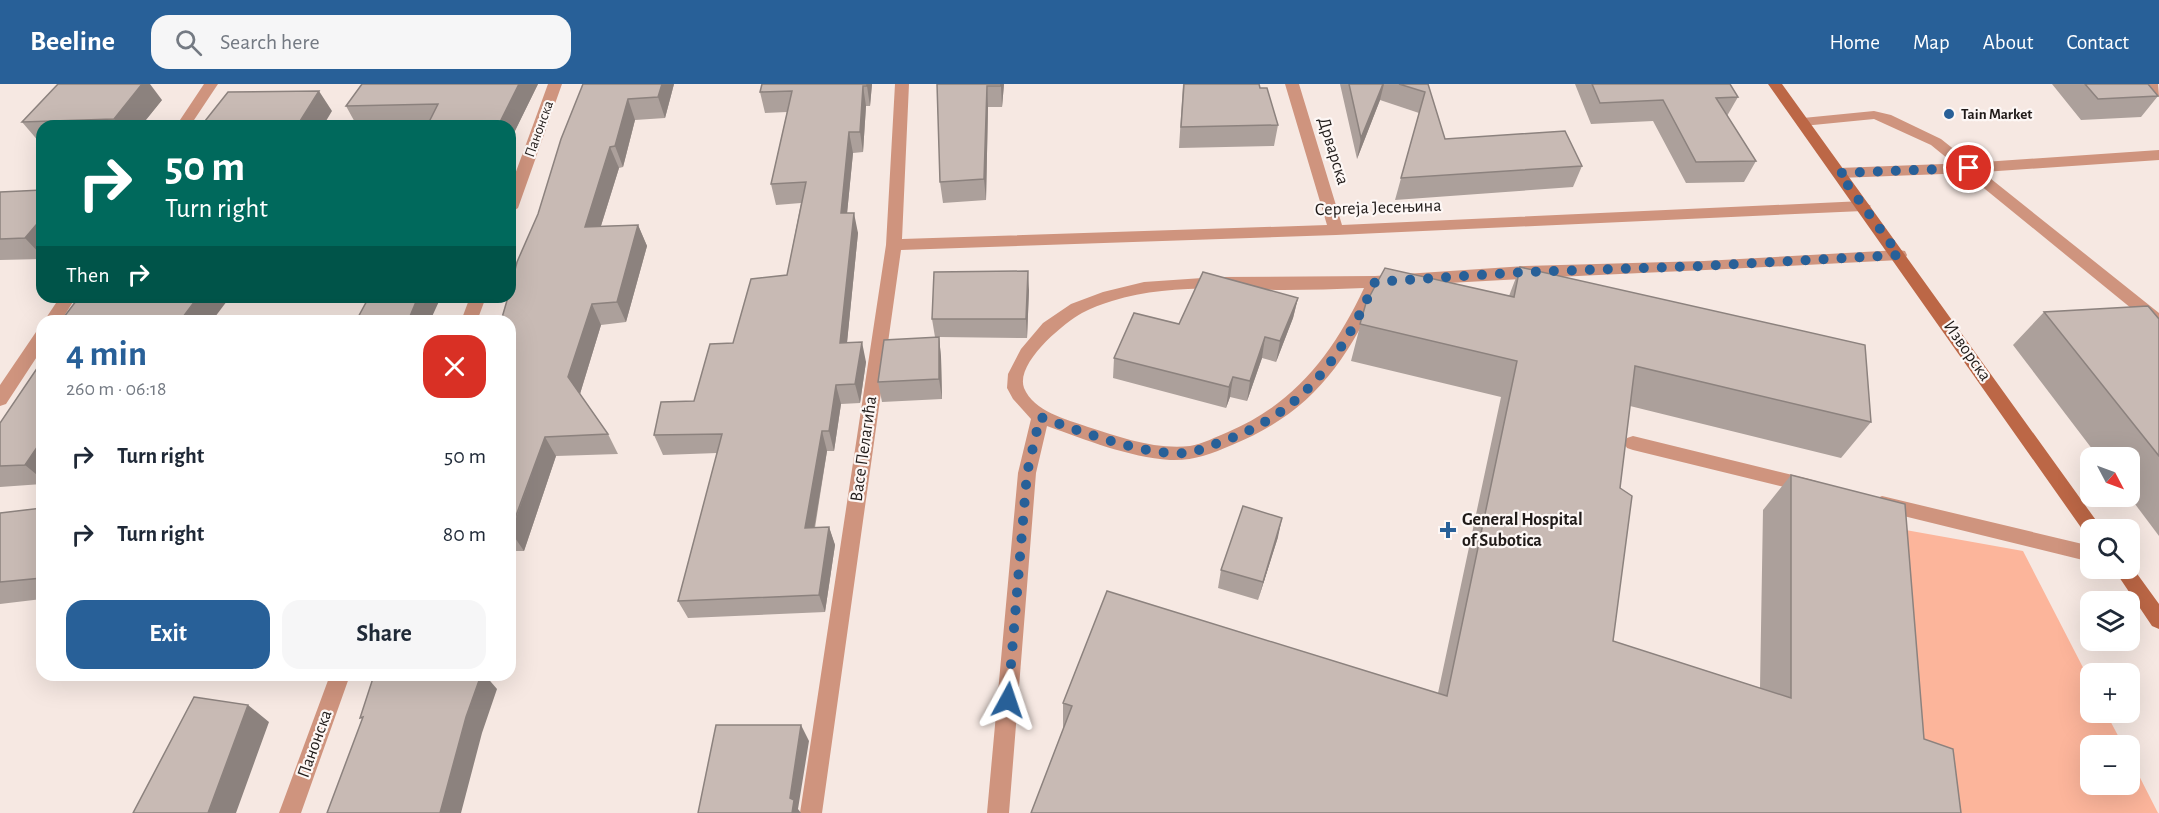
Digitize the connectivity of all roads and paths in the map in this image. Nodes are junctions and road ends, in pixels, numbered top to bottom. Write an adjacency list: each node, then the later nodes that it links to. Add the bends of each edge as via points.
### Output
1 (211, 84): 8 (street)
2 (555, 84): 13 (street, Панонска)
3 (902, 84): 16 (street, Васе Пелагића)
4 (1292, 84): 15 (street, Дрварска)
5 (1775, 84): 9 (street, Изворска)
6 (2150, 84): 7 (street)
7 (2159, 92)
8 (187, 120)
9 (1803, 122): 11 (street, via 1874,115 1886,118 1936,142); 12 (street, Изворска)
10 (2159, 155): 11 (street)
11 (1969, 168): 12 (street); 19 (street)
12 (1839, 173): 14 (street, Изворска)
13 (516, 191)
14 (1863, 206): 15 (street, Сергеја Јесењина); 17 (street, Изворска)
15 (1336, 230): 16 (street, Сергеја Јесењина)
16 (894, 245): 32 (street, Васе Пелагића)
17 (1899, 255): 18 (street); 26 (street, Изворска)
18 (1375, 282): 22 (street, via 1333,362 1289,408 1249,432 1188,453 1145,449); 22 (street, via 1206,282 1114,294 1080,305 1048,329 1014,374 1016,392)
19 (2159, 322)
20 (36, 345): 21 (street)
21 (0, 399)
22 (1040, 417): 33 (street, via 1027,473)
23 (1633, 443): 24 (street)
24 (1830, 491)
25 (1865, 500): 27 (street)
26 (2086, 519)
27 (2080, 551)
28 (2130, 579): 29 (street)
29 (2159, 620)
30 (338, 681): 31 (street, Панонска)
31 (290, 813)
32 (811, 813)
33 (998, 813)

